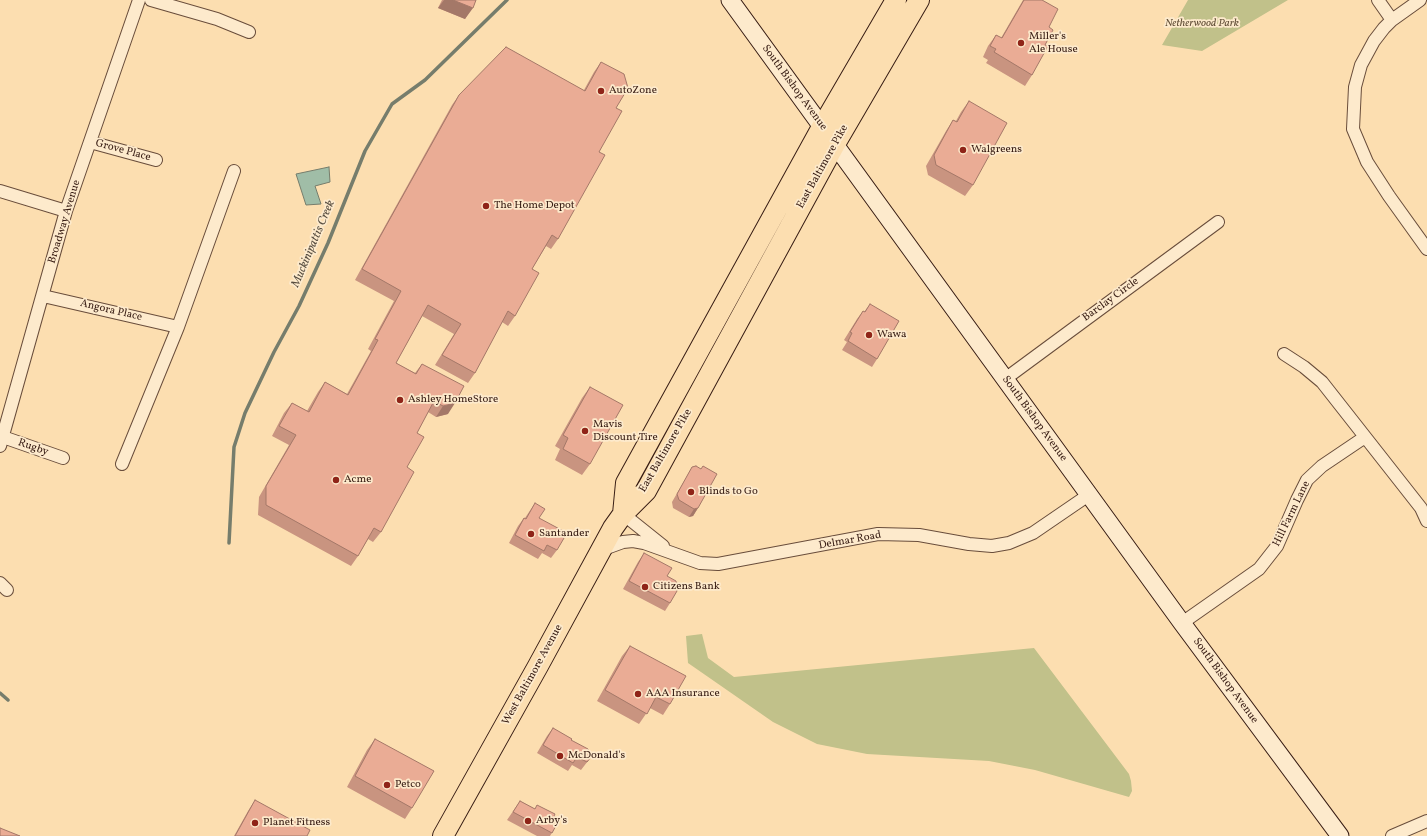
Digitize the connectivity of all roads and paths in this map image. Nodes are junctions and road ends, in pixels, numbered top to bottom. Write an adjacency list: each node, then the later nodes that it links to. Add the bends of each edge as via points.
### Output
1 (139, 0): 11 (street, Broadway Avenue)
2 (151, 0): 9 (street, via 217,19)
3 (730, 0): 10 (main road, South Bishop Avenue)
4 (896, 0): 10 (main road, East Baltimore Pike)
5 (919, 0): 12 (main road, East Baltimore Pike)
6 (1378, 0): 8 (street)
7 (1420, 0): 8 (street)
8 (1392, 20): 18 (street, via 1374,41 1361,65 1355,87 1353,128 1367,162 1388,196)
9 (249, 32)
10 (822, 127): 12 (main road, South Bishop Avenue); 21 (main road, East Baltimore Pike)
11 (90, 142): 13 (street, Grove Place); 16 (street, Broadway Avenue)
12 (835, 144): 23 (main road, East Baltimore Pike); 24 (main road, South Bishop Avenue)
13 (156, 160)
14 (234, 171): 20 (street)
15 (0, 191): 16 (street)
16 (66, 211): 19 (street, Broadway Avenue)
17 (1218, 222): 24 (street, Barclay Circle)
18 (1427, 249)
19 (43, 296): 20 (street, Angora Place); 26 (street, Broadway Avenue)
20 (178, 327): 28 (street)
21 (698, 351): 23 (main road); 30 (main road, East Baltimore Pike, via 626,483)
22 (1284, 354): 25 (street, via 1322,382)
23 (717, 361): 30 (main road, East Baltimore Pike, via 646,491)
24 (1005, 379): 29 (main road, South Bishop Avenue)
25 (1365, 437): 31 (street, via 1421,508); 34 (street, Hill Farm Lane, via 1322,466 1307,480 1277,546 1259,569)
26 (2, 442): 27 (street, Rugby)
27 (63, 458)
28 (122, 464)
29 (1090, 494): 33 (street, Delmar Road, via 1033,533 1010,543 992,546 919,535 878,534 718,564 700,563); 34 (main road, South Bishop Avenue)
30 (623, 514): 32 (main road, West Baltimore Avenue); 33 (street, Delmar Road)
31 (1427, 521)
32 (601, 550): 33 (street, Delmar Road, via 633,541); 36 (main road, West Baltimore Avenue)
33 (670, 552)
34 (1182, 623): 37 (main road, South Bishop Avenue)
35 (1427, 821): 38 (street)
36 (443, 836)
37 (1340, 836)
38 (1392, 836)

